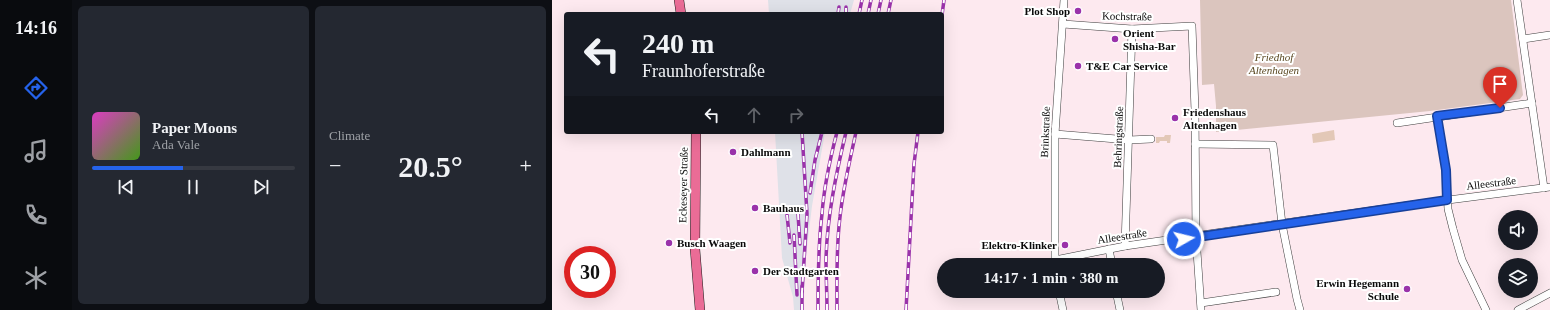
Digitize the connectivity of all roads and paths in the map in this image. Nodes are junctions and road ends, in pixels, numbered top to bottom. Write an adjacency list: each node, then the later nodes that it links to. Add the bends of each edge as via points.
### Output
1 (678, 0): 4 (main road)
2 (1064, 0): 5 (street, Brinkstraße)
3 (1517, 0): 8 (street)
4 (681, 12)
5 (1063, 24): 6 (street, Kochstraße); 13 (street, Brinkstraße)
6 (1132, 29): 15 (street, Behringstraße); 16 (street, Kochstraße, via 1192,26)
7 (1550, 35): 8 (street)
8 (1523, 39): 9 (street)
9 (1532, 103): 10 (street); 17 (street)
10 (1437, 116): 11 (street); 18 (street, via 1446,170)
11 (1397, 123)
12 (696, 134): 31 (main road, Eckeseyer Straße, via 695,249)
13 (1055, 134): 15 (street); 23 (street, Brinkstraße)
14 (1151, 139): 15 (street)
15 (1129, 140): 21 (street, Behringstraße)
16 (1195, 144): 19 (street, via 1273,145); 20 (street)
17 (1547, 187): 18 (street, Alleestraße)
18 (1447, 200): 19 (street, Alleestraße); 35 (street, via 1452,230 1462,260)
19 (1282, 224): 20 (street, Alleestraße); 34 (street)
20 (1196, 237): 21 (street, Alleestraße); 30 (street)
21 (1125, 246): 22 (street, Alleestraße)
22 (1109, 249): 24 (street, Alleestraße); 25 (street)
23 (1055, 258)
24 (1074, 258)
25 (1111, 258)
26 (1276, 292): 30 (street)
27 (1550, 293): 36 (street)
28 (1060, 298): 32 (street)
29 (1117, 298): 33 (street)
30 (1201, 306)
31 (700, 310)
32 (1063, 310)
33 (1120, 310)
34 (1300, 310)
35 (1486, 310)
36 (1518, 310)

